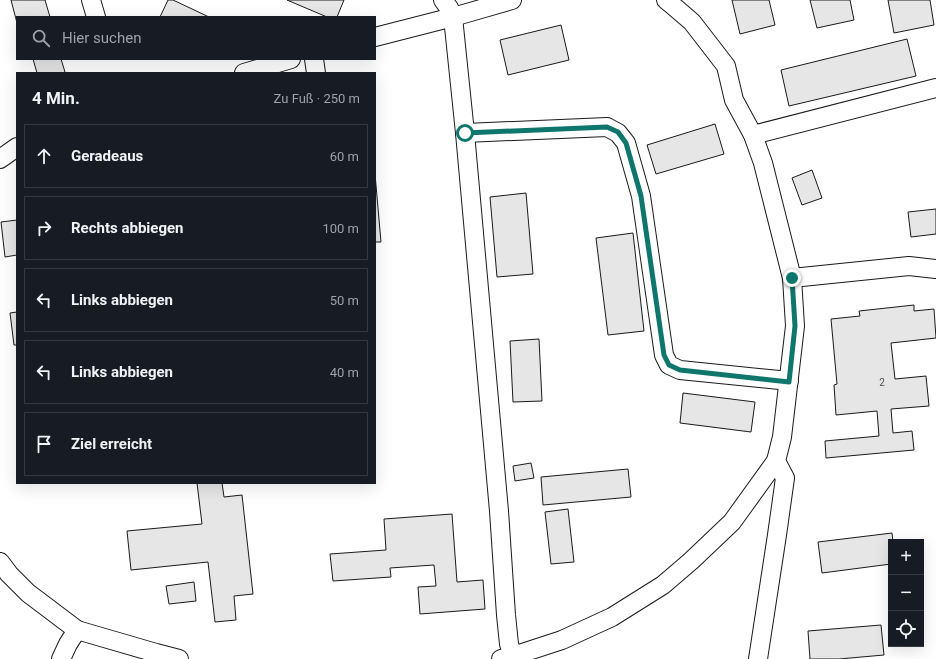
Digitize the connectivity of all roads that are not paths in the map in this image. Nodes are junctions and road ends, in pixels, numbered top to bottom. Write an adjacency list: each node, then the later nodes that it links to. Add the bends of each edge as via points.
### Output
1 (91, 0): 5 (lane)
2 (443, 0): 6 (lane)
3 (512, 0): 6 (lane)
4 (666, 0): 14 (lane, via 692,22 726,66 734,100)
5 (96, 16)
6 (453, 17): 7 (lane); 13 (lane)
7 (376, 36)
8 (287, 60): 10 (lane)
9 (314, 60): 11 (lane)
10 (247, 72)
11 (316, 72)
12 (936, 88): 14 (lane)
13 (465, 133): 21 (lane, via 607,127 618,132 626,143 641,196 664,355 669,365 680,370); 25 (lane, via 499,512 509,644)
14 (753, 135): 20 (lane, via 763,163)
15 (16, 148): 16 (lane)
16 (0, 159)
17 (936, 256): 18 (lane)
18 (909, 266): 19 (lane); 20 (lane)
19 (936, 269)
20 (792, 278): 21 (lane, via 795,326)
21 (789, 382): 22 (lane, via 782,437)
22 (776, 461): 25 (lane, via 732,522 663,585 612,617 562,640); 28 (lane, via 785,478)
23 (0, 562): 24 (lane, via 28,593)
24 (77, 630): 26 (lane); 27 (lane)
25 (507, 658)
26 (61, 659)
27 (179, 659)
28 (758, 659)

